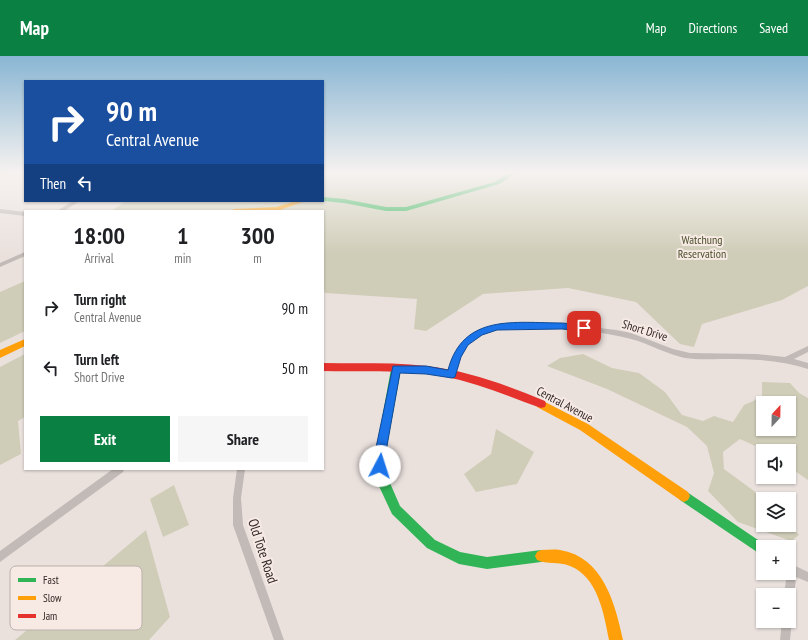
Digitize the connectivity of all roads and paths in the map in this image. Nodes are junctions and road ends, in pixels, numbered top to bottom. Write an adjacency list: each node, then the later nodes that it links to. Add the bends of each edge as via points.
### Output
1 (328, 199): 2 (street, via 406,209)
2 (440, 199)
3 (75, 202): 5 (street)
4 (301, 202): 6 (street, via 277,209)
5 (62, 210)
6 (256, 210)
7 (0, 211): 8 (street)
8 (24, 214)
9 (24, 254): 10 (street)
10 (0, 265)
11 (24, 342): 13 (street)
12 (808, 349): 14 (street)
13 (0, 354)
14 (785, 360): 15 (street, Short Drive); 18 (street, Short Drive, via 685,355 631,336 611,332 562,326 511,326 490,328 470,339 456,356)
15 (808, 366)
16 (324, 367): 17 (street, Central Avenue)
17 (396, 369): 18 (street, Central Avenue); 27 (street, via 380,457 384,484 396,510 431,544 459,558 487,563 551,555 561,556 580,564 603,589 611,611)
18 (452, 374): 21 (street, Central Avenue, via 520,395 584,427)
19 (119, 470): 22 (street)
20 (241, 470): 26 (street, Old Tote Road, via 237,498 238,525)
21 (756, 545)
22 (0, 557)
23 (796, 571): 24 (street)
24 (808, 576)
25 (786, 628): 28 (street)
26 (279, 640)
27 (616, 640)
28 (785, 640)

